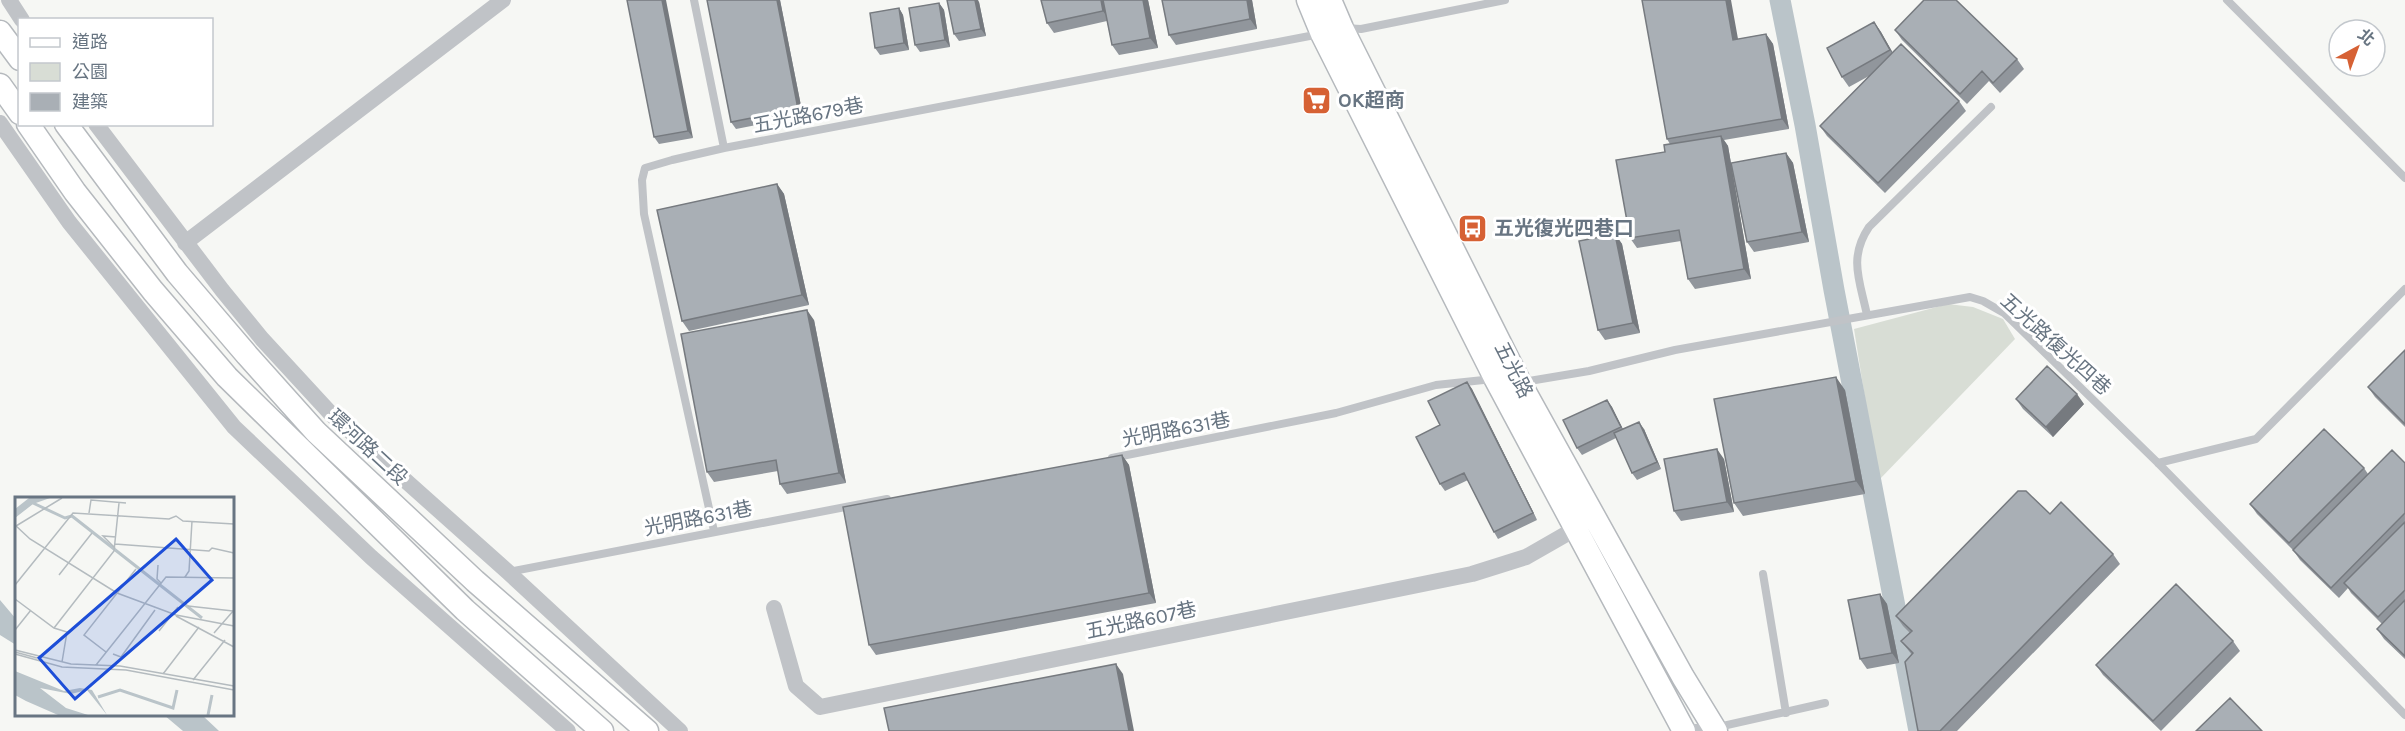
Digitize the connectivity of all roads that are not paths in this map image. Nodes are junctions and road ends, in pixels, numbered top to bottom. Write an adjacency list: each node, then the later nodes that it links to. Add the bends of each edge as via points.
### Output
1 (9, 0): 8 (street)
2 (503, 0): 21 (street)
3 (694, 0): 19 (lane)
4 (1308, 0): 9 (street, 五光路)
5 (1330, 0): 9 (street, 五光路)
6 (1505, 0): 9 (lane, 五光路679巷, via 1361,29)
7 (2227, 0): 20 (lane)
8 (21, 18)
9 (1332, 31): 19 (lane, 五光路679巷); 24 (street, 五光路)
10 (0, 32): 11 (street)
11 (18, 56)
12 (0, 85): 14 (street)
13 (1992, 107): 23 (lane, via 1869,227 1856,256)
14 (18, 109)
15 (0, 123): 38 (street, via 69,222 234,427 370,557)
16 (29, 126): 39 (street, via 75,192 226,377 465,610)
17 (67, 126): 40 (street, 環河路二段, via 177,273 316,432 475,581)
18 (97, 126): 21 (street, 環河路二段)
19 (724, 148): 29 (lane, 五光路679巷, via 645,168 642,180 644,214)
20 (2405, 178)
21 (184, 243): 30 (street, 環河路二段, via 262,339 332,415)
22 (2405, 289): 26 (lane, via 2256,439)
23 (1867, 315): 24 (lane, 五光路復光四巷, via 1675,350 1588,371); 26 (lane, 五光路復光四巷, via 1970,297 1983,301 2004,313)
24 (1508, 381): 25 (lane, 光明路631巷, via 1436,385 1336,413); 28 (street, 五光路); 37 (street, 五光路)
25 (1100, 460)
26 (2158, 463): 35 (lane, 五光路復光四巷)
27 (902, 496): 29 (lane, 光明路631巷)
28 (1575, 529): 32 (street, 五光路607巷, via 1526,557 1472,574 820,708 796,686); 36 (street, 五光路)
29 (714, 531): 30 (lane, 光明路631巷)
30 (507, 572): 41 (street, 環河路二段)
31 (1763, 574): 34 (lane)
32 (774, 608)
33 (1825, 702): 34 (lane)
34 (1786, 713): 37 (lane)
35 (2405, 715)
36 (1680, 730): 37 (lane)
37 (1715, 730)
38 (568, 731)
39 (602, 731)
40 (647, 731)
41 (680, 731)

